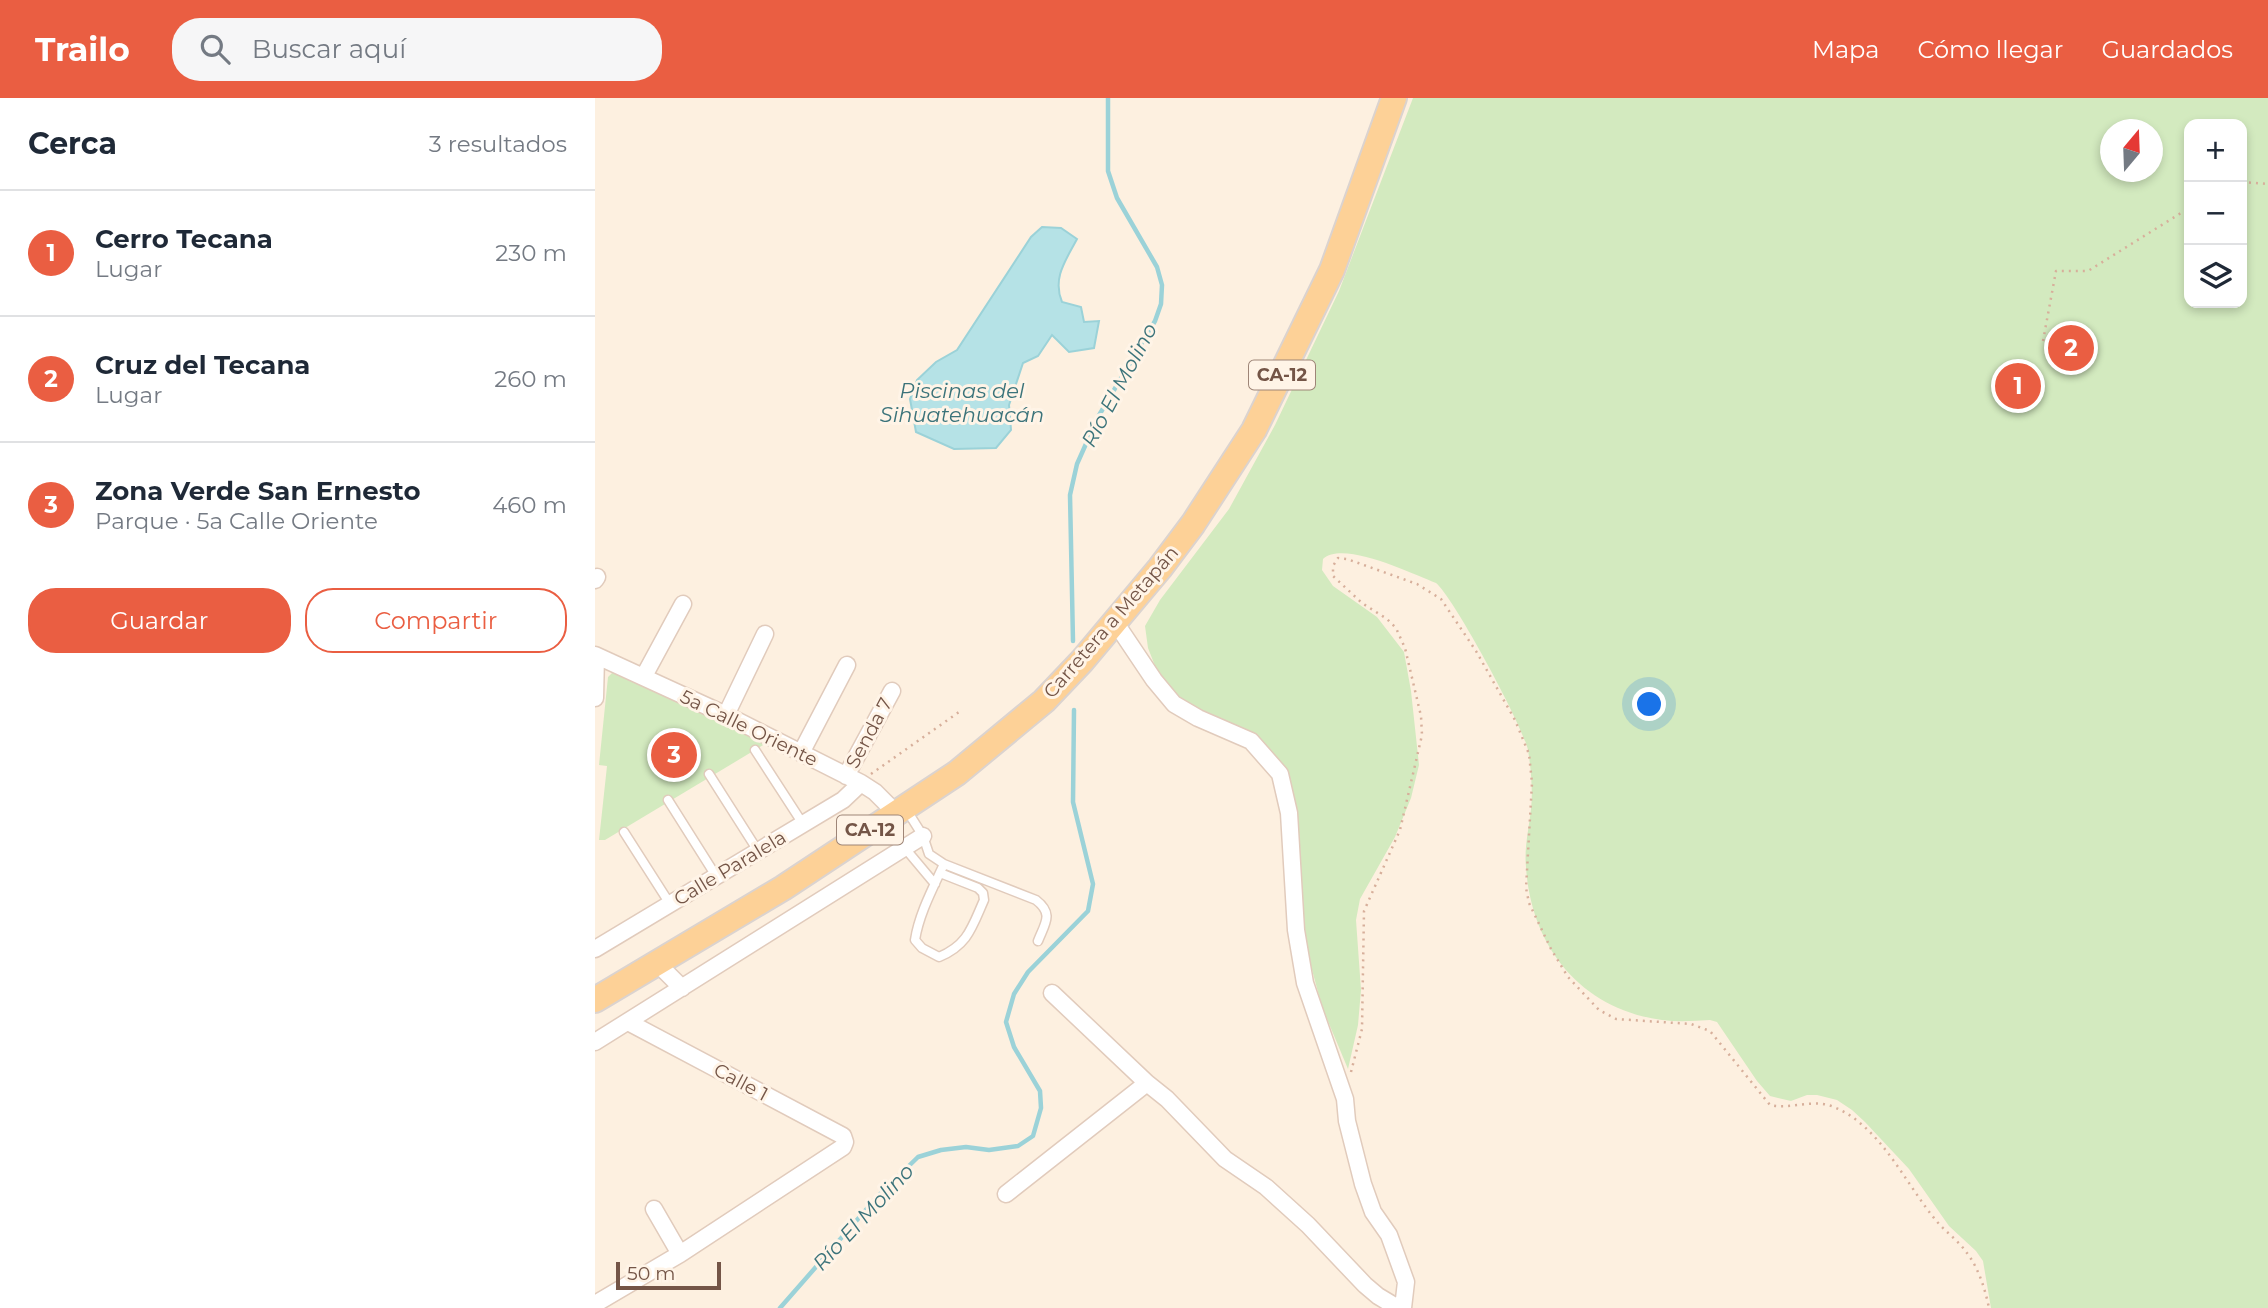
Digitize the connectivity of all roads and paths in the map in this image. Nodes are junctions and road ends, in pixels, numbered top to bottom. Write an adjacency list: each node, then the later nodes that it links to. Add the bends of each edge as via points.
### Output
1 (1394, 98): 7 (main road, Carretera a Metapán / CA-12, via 1332,270 1254,430 1193,524)
2 (2247, 182): 3 (path)
3 (2268, 184)
4 (2184, 211): 5 (path, via 2088,271 2056,271)
5 (2043, 341)
6 (683, 604): 11 (street)
7 (1115, 622): 22 (main road, Carretera a Metapán / CA-12, via 1044,701 957,773); 42 (street, via 1174,704 1251,741 1280,774 1289,813 1296,930 1305,983)
8 (765, 634): 15 (street)
9 (595, 655): 11 (street, 5a Calle Oriente); 12 (street)
10 (847, 665): 17 (street)
11 (644, 676): 15 (street, 5a Calle Oriente)
12 (596, 689)
13 (892, 691): 19 (street, Senda 7)
14 (959, 712): 20 (path)
15 (726, 715): 17 (street, 5a Calle Oriente)
16 (755, 750): 23 (lane)
17 (801, 753): 19 (street, 5a Calle Oriente)
18 (709, 774): 27 (lane)
19 (846, 776): 20 (street, 5a Calle Oriente)
20 (861, 783): 22 (street, 5a Calle Oriente); 23 (street, Calle Paralela)
21 (668, 800): 30 (lane)
22 (895, 813): 25 (lane); 26 (lane); 35 (main road, Carretera a Metapán / CA-12, via 783,888)
23 (803, 824): 27 (street, Calle Paralela)
24 (624, 832): 32 (lane)
25 (923, 836): 26 (street); 28 (lane, via 929,854)
26 (904, 847): 31 (lane); 36 (street)
27 (758, 851): 30 (street, Calle Paralela)
28 (944, 864): 29 (lane); 33 (lane, via 1045,907 1048,918)
29 (940, 873): 31 (lane); 31 (lane, via 978,888 984,900 967,939 939,957 915,940)
30 (716, 876): 32 (street, Calle Paralela)
31 (935, 884)
32 (670, 904): 34 (street, Calle Paralela)
33 (1038, 941)
34 (595, 949)
35 (657, 963): 36 (street); 38 (main road, Carretera a Metapán / CA-12)
36 (682, 988): 39 (street)
37 (1052, 993): 41 (street)
38 (595, 1000)
39 (628, 1022): 40 (street); 45 (street, Calle 1, via 843,1136 845,1142)
40 (595, 1042)
41 (1147, 1083): 43 (street); 47 (street, via 1225,1159 1266,1187 1308,1225 1365,1285)
42 (1344, 1095): 47 (street, via 1363,1184 1406,1282); 48 (path, via 1362,1028 1364,911 1400,830 1422,735 1405,648 1387,619 1333,576 1338,558 1417,584 1441,598 1515,720 1529,754 1532,783 1529,903 1568,977 1599,1010 1616,1020 1691,1024 1710,1031 1770,1105 1831,1105 1851,1115 1879,1142 1935,1220 1967,1252 1980,1275)
43 (1006, 1194)
44 (654, 1209): 45 (street)
45 (680, 1254): 46 (street)
46 (595, 1304)
47 (1401, 1308)
48 (1989, 1308)

